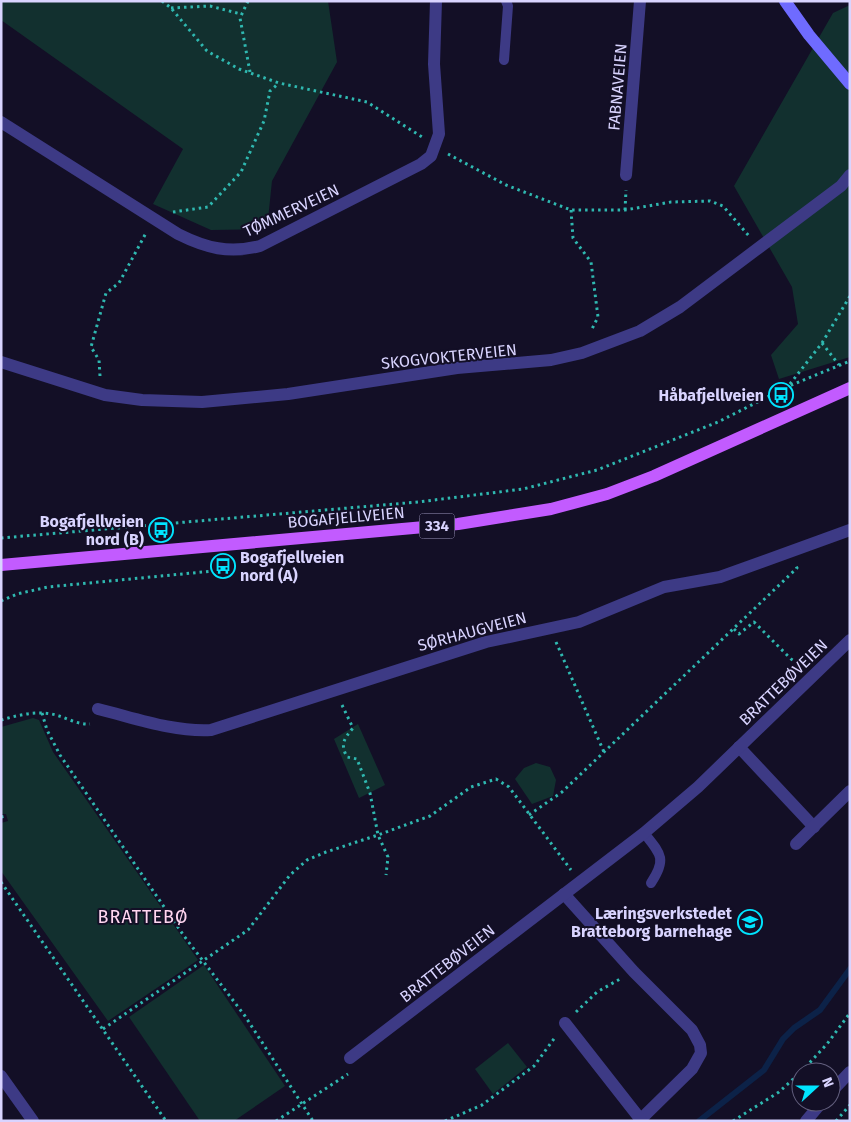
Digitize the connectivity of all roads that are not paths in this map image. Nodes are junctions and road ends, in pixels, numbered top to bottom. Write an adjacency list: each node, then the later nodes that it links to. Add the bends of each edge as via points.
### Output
1 (436, 1): 7 (street, TØMMERVEIEN, via 434,64 439,134 431,156 422,164 260,246 243,250 200,244)
2 (506, 1): 5 (lane)
3 (640, 1): 8 (street, FABNAVEIEN)
4 (785, 1): 6 (street)
5 (504, 60)
6 (850, 84)
7 (1, 122)
8 (626, 175)
9 (850, 175): 10 (street, SKOGVOKTERVEIEN, via 841,186 680,307 640,331 582,354 524,364 457,368 288,394 202,402 142,400 105,394)
10 (1, 362)
11 (850, 388): 13 (main road, BOGAFJELLVEIEN / 334, via 654,476 551,509 458,524)
12 (850, 530): 15 (street, SØRHAUGVEIEN, via 720,577 664,587 597,616 486,642 211,730 176,728)
13 (1, 565)
14 (850, 640): 16 (street, BRATTEBØVEIEN)
15 (98, 709)
16 (740, 747): 18 (street, BRATTEBØVEIEN); 19 (street, BRATTEBØVEIEN)
17 (850, 791): 18 (street)
18 (814, 826): 20 (street)
19 (644, 833): 21 (lane, via 661,859 661,868); 22 (street, BRATTEBØVEIEN)
20 (796, 844)
21 (651, 883)
22 (564, 894): 24 (street, BRATTEBØVEIEN); 28 (street, via 698,1038 701,1053 692,1069)
23 (566, 1023): 28 (street)
24 (350, 1058)
25 (850, 1072): 27 (street)
26 (1, 1076): 29 (street)
27 (841, 1081)
28 (640, 1120)
29 (33, 1121)

